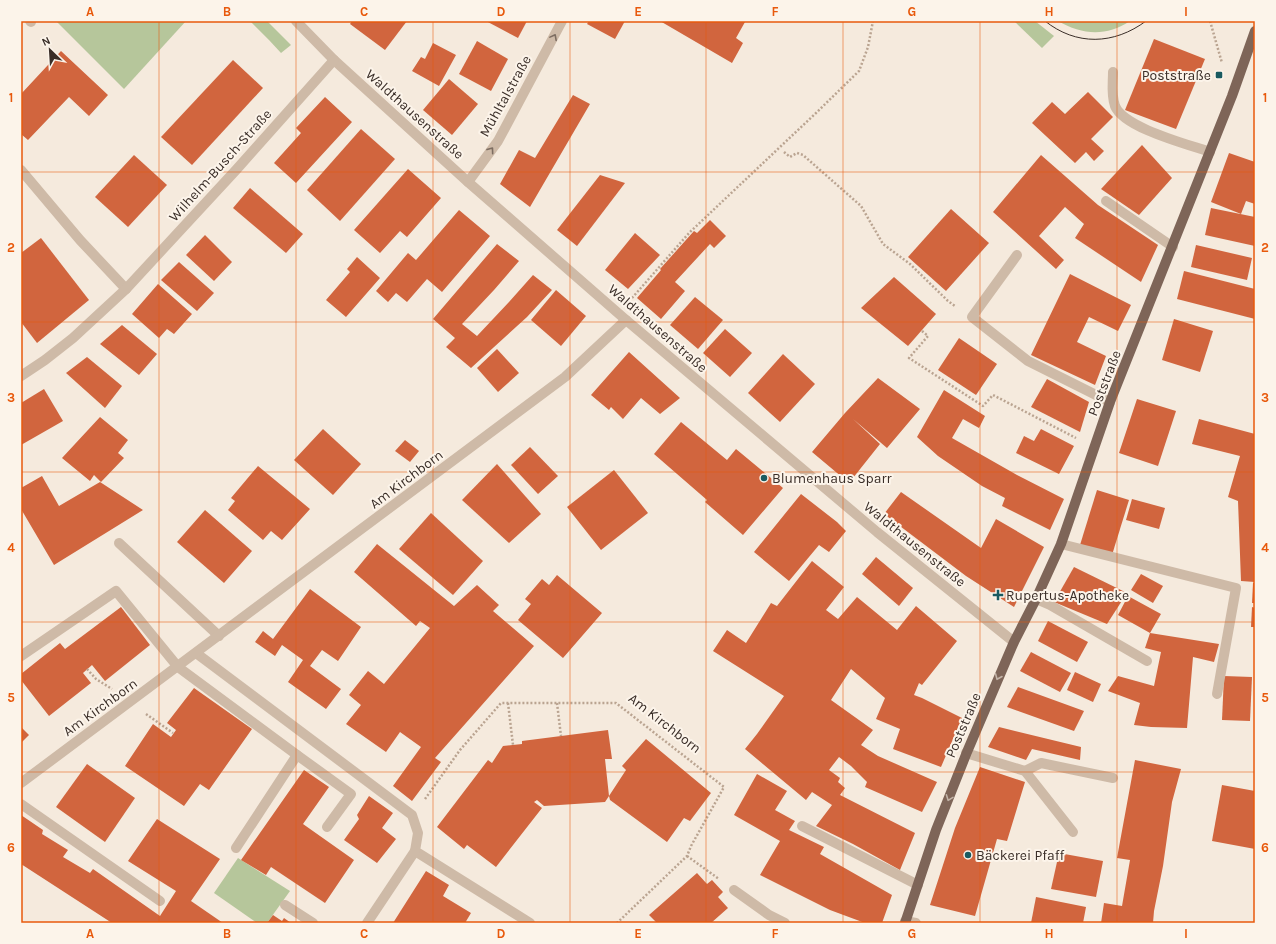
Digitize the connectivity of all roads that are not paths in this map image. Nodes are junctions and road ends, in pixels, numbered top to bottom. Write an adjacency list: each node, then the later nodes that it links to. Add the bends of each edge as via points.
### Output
1 (296, 21): 4 (street, Waldthausenstraße)
2 (562, 21): 8 (street, Mühltalstraße, one-way to 2, via 498,141)
3 (1255, 32): 6 (main road, Poststraße)
4 (334, 60): 8 (street, Waldthausenstraße); 12 (street, Wilhelm-Busch-Straße)
5 (1113, 72): 6 (street, via 1112,97 1116,108 1125,119 1144,130)
6 (1210, 152): 10 (main road, Poststraße)
7 (21, 170): 12 (street, via 80,240)
8 (468, 182): 13 (street, Waldthausenstraße)
9 (1106, 201): 10 (street)
10 (1173, 247): 15 (main road, Poststraße)
11 (1017, 255): 15 (street, via 972,317 1028,361)
12 (126, 289): 14 (street, Wilhelm-Busch-Straße, via 73,338)
13 (626, 320): 19 (street, Am Kirchborn, via 565,378); 20 (street, Waldthausenstraße, via 877,532)
14 (21, 376)
15 (1110, 402): 17 (main road, Poststraße)
16 (119, 543): 19 (street)
17 (1061, 544): 18 (main road, Poststraße); 25 (street, via 1236,588)
18 (1036, 599): 20 (main road, Poststraße); 23 (street)
19 (219, 636): 21 (street, Am Kirchborn)
20 (1014, 642): 26 (main road, Poststraße, one-way to 26)
21 (196, 653): 24 (street, Am Kirchborn); 36 (street, via 412,815 418,833)
22 (21, 656): 24 (street, via 116,591)
23 (1146, 661)
24 (178, 666): 27 (street); 30 (street, Am Kirchborn)
25 (1217, 694)
26 (966, 753): 28 (street); 37 (main road, Poststraße, one-way to 37)
27 (297, 755): 33 (street, via 351,794); 35 (street)
28 (1025, 771): 29 (street, via 1041,763); 34 (street)
29 (1113, 778)
30 (21, 783)
31 (21, 804): 39 (street)
32 (802, 826): 37 (street)
33 (327, 827)
34 (1073, 832)
35 (236, 848)
36 (415, 851): 43 (street); 44 (street)
37 (918, 885): 41 (main road, Poststraße)
38 (734, 890): 45 (street)
39 (160, 901)
40 (285, 905): 42 (street)
41 (905, 922): 46 (street)
42 (313, 923)
43 (367, 923)
44 (530, 923)
45 (785, 923)
46 (916, 923)

